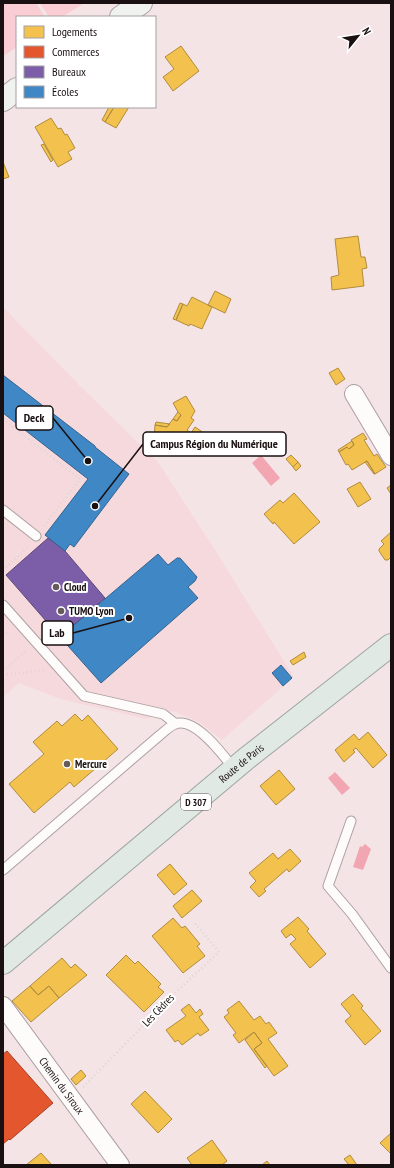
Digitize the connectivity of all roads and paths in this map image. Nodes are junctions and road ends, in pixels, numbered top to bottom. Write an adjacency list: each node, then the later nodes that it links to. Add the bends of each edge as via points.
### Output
1 (141, 3): 2 (street)
2 (122, 16)
3 (16, 85): 4 (street)
4 (3, 89)
5 (16, 90): 6 (street)
6 (3, 100)
7 (354, 394): 9 (street)
8 (3, 419): 11 (path, via 80,479)
9 (391, 456)
10 (3, 510): 11 (lane)
11 (36, 536): 12 (path, via 22,554)
12 (3, 570)
13 (3, 605): 14 (lane)
14 (36, 642): 16 (lane); 17 (path)
15 (391, 644): 20 (main road, Route de Paris / D 307)
16 (60, 668): 18 (path); 19 (lane, via 84,696 163,714)
17 (3, 671)
18 (3, 675)
19 (176, 724): 20 (lane, via 186,724 198,730 216,745); 22 (lane)
20 (234, 769): 24 (main road, Route de Paris / D 307)
21 (351, 822): 25 (lane, via 328,886)
22 (3, 870)
23 (194, 922): 27 (path, Les Cèdres, via 219,952 148,1018 80,1090)
24 (3, 963)
25 (391, 968)
26 (3, 1006): 27 (street, Chemin du Siroux)
27 (70, 1097): 28 (street, Chemin du Siroux)
28 (120, 1165)

